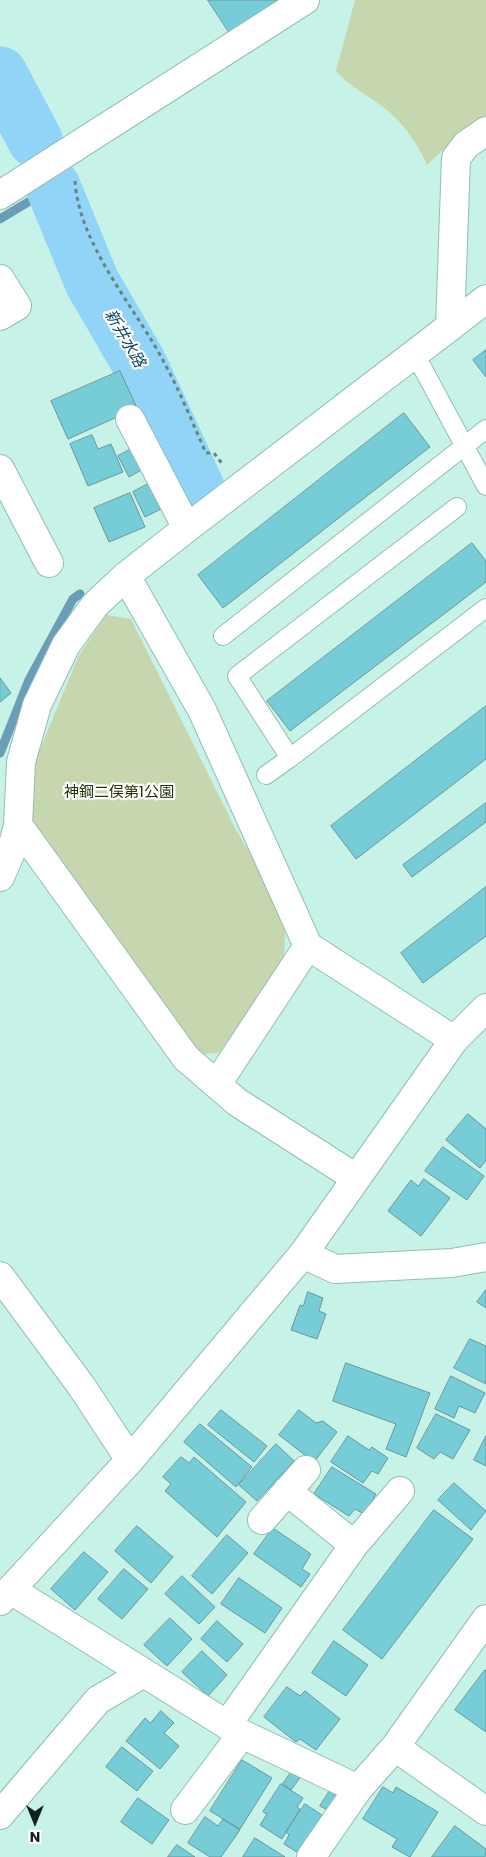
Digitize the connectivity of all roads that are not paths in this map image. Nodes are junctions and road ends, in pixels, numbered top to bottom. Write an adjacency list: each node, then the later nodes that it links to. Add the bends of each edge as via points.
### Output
1 (305, 0): 3 (street)
2 (486, 131): 7 (street, via 466,145 456,158)
3 (0, 195)
4 (0, 279): 6 (street, via 17,306)
5 (486, 299): 7 (street)
6 (0, 316)
7 (450, 327): 8 (street)
8 (415, 354): 11 (lane); 15 (street)
9 (130, 420): 15 (street)
10 (486, 429): 11 (lane)
11 (464, 446): 13 (lane); 19 (lane)
12 (0, 469): 16 (street)
13 (486, 486)
14 (457, 507): 20 (lane, via 237,676)
15 (187, 528): 17 (street)
16 (49, 562)
17 (126, 576): 22 (street, via 95,605 66,645 37,705 21,762); 24 (street, via 202,710)
18 (486, 608): 20 (lane)
19 (223, 636)
20 (290, 758): 21 (lane)
21 (266, 775)
22 (18, 825): 23 (street); 27 (street, via 186,1058)
23 (0, 877)
24 (308, 946): 26 (street); 27 (street)
25 (486, 1008): 26 (street)
26 (454, 1040): 28 (street)
27 (217, 1084): 28 (street, via 237,1102)
28 (356, 1178): 29 (street)
29 (303, 1254): 30 (street, via 335,1269 452,1263); 32 (street)
30 (486, 1258)
31 (0, 1276): 32 (street)
32 (130, 1460): 38 (street)
33 (306, 1470): 34 (street)
34 (287, 1491): 36 (street); 37 (street)
35 (400, 1491): 37 (street)
36 (262, 1520)
37 (354, 1545): 41 (street)
38 (5, 1595): 40 (street)
39 (486, 1619): 42 (street)
40 (144, 1673): 41 (street); 46 (street, via 98,1700)
41 (235, 1729): 43 (street); 44 (street)
42 (395, 1747): 43 (street); 45 (street)
43 (358, 1789): 47 (street)
44 (185, 1810)
45 (486, 1810)
46 (0, 1815)
47 (311, 1857)

